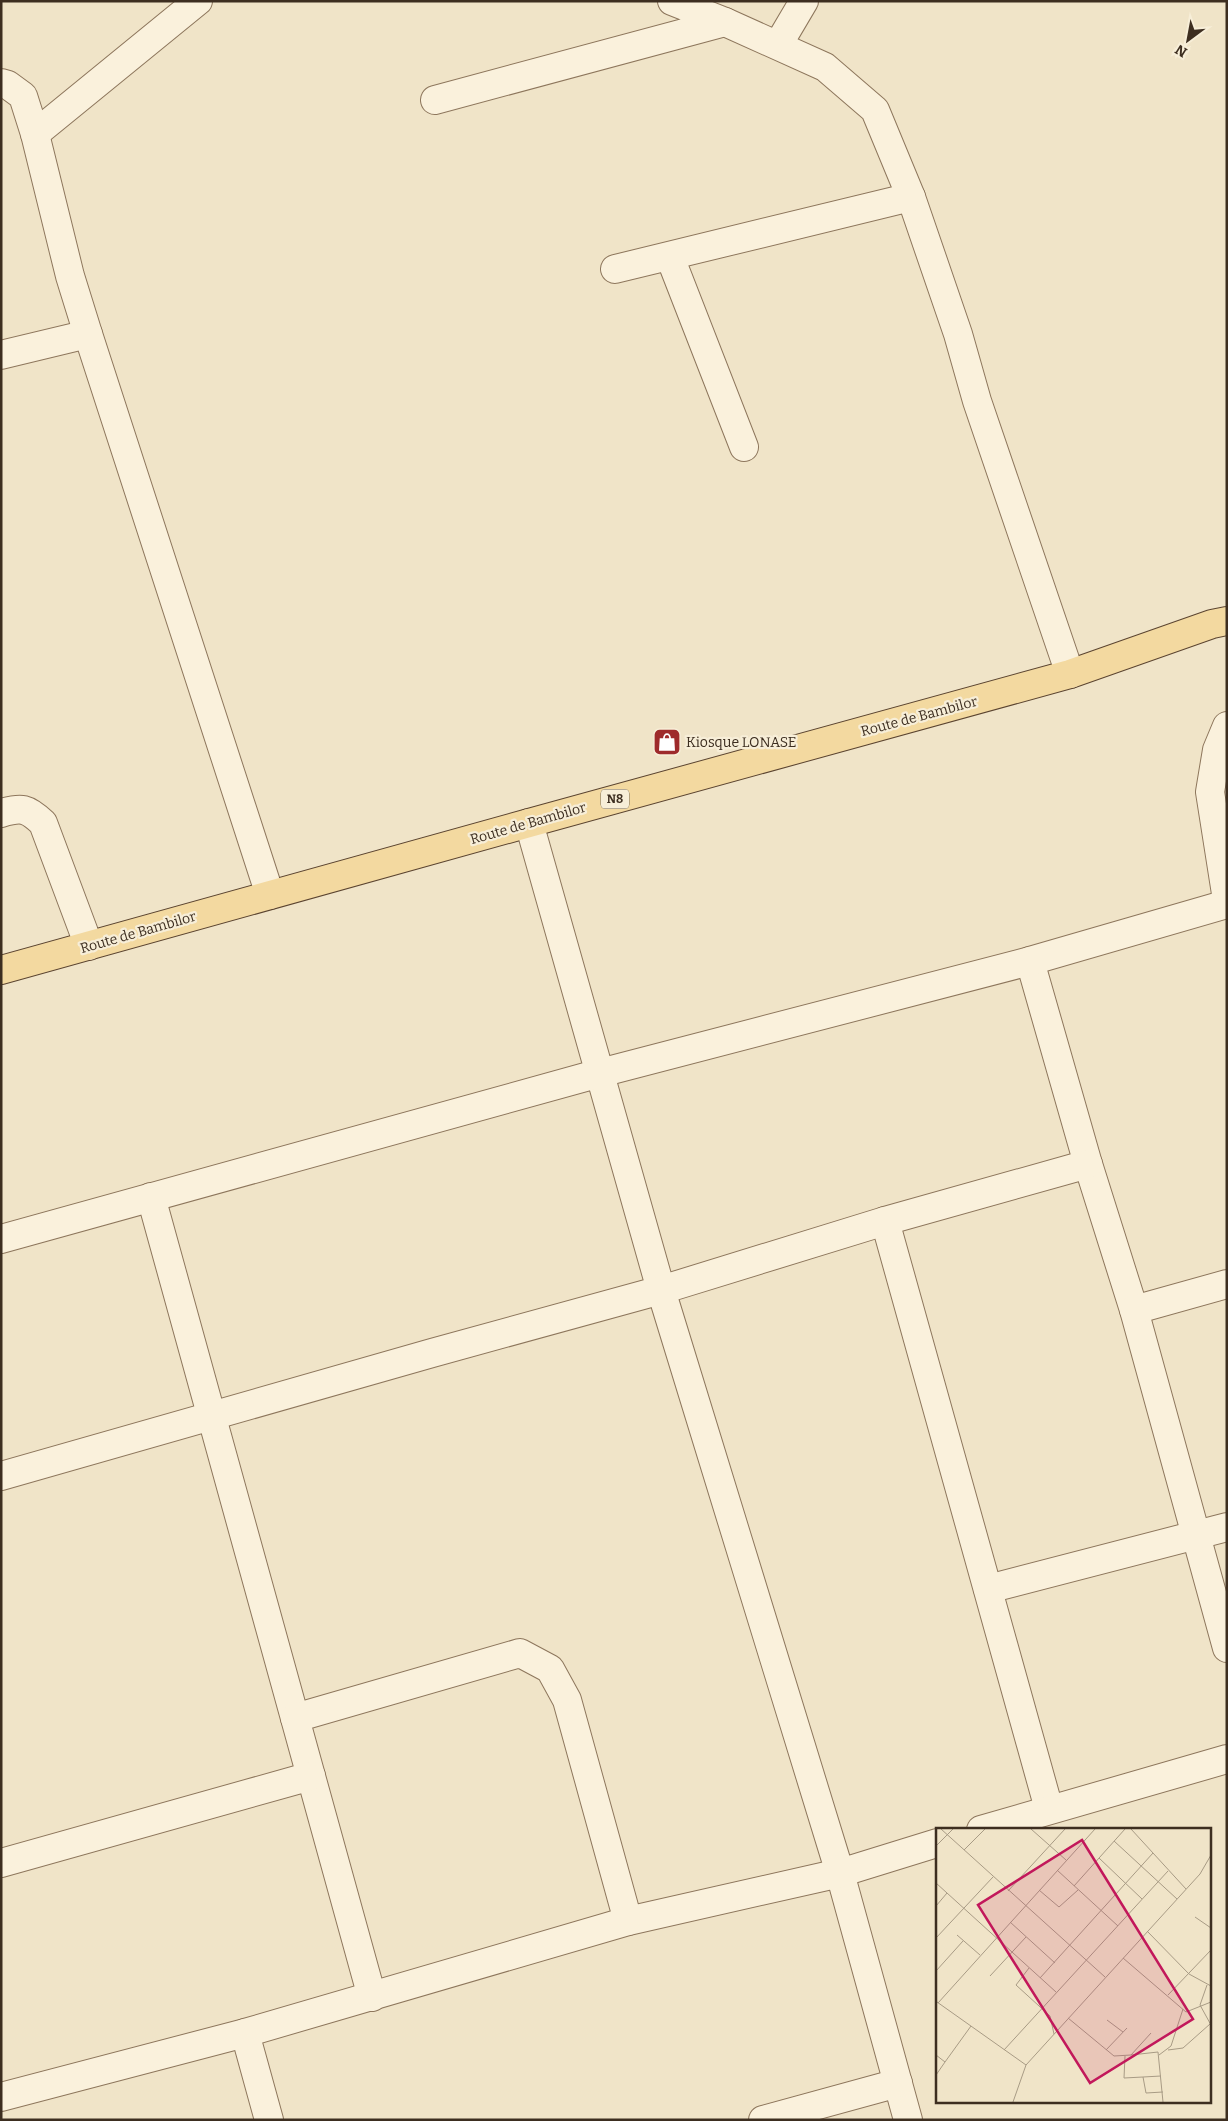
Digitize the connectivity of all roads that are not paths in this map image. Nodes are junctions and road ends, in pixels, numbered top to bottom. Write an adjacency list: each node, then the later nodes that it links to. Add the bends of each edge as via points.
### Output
1 (198, 1): 8 (street)
2 (672, 1): 4 (street)
3 (804, 1): 5 (street)
4 (726, 22): 5 (street); 7 (street)
5 (778, 45): 9 (street, via 825,66 875,110)
6 (1, 83): 8 (street, via 8,84 23,96)
7 (435, 100)
8 (35, 134): 12 (street, via 70,276)
9 (911, 197): 10 (street); 16 (street)
10 (670, 257): 11 (street); 14 (street)
11 (615, 269)
12 (88, 334): 13 (street); 20 (street)
13 (1, 355)
14 (744, 447)
15 (1227, 621): 16 (main road, Route de Bambilor / N8)
16 (1070, 674): 19 (main road, Route de Bambilor / N8)
17 (1227, 726): 21 (street, via 1217,750 1210,792)
18 (1, 812): 23 (street, via 20,808 32,812 43,823)
19 (529, 822): 20 (main road, Route de Bambilor / N8); 26 (street)
20 (270, 895): 23 (main road, Route de Bambilor / N8)
21 (1227, 900)
22 (1227, 904): 24 (street)
23 (89, 946): 25 (main road, Route de Bambilor / N8)
24 (1030, 961): 26 (street); 27 (street)
25 (1, 970)
26 (600, 1073): 28 (street); 32 (street)
27 (1088, 1164): 29 (street); 33 (street)
28 (151, 1197): 30 (street); 34 (street)
29 (885, 1221): 32 (street); 38 (street)
30 (1, 1239)
31 (1227, 1284): 33 (street)
32 (661, 1290): 34 (street); 47 (street)
33 (1134, 1310): 37 (street)
34 (212, 1416): 35 (street); 40 (street)
35 (1, 1476)
36 (1227, 1527): 37 (street)
37 (1195, 1535): 38 (street); 39 (street)
38 (988, 1589): 43 (street)
39 (1227, 1648)
40 (295, 1718): 42 (street); 48 (street, via 520,1653 550,1669 567,1700)
41 (1227, 1759): 43 (street)
42 (312, 1776): 46 (street); 49 (street)
43 (1049, 1809): 44 (street)
44 (987, 1828)
45 (936, 1843): 47 (street)
46 (1, 1864)
47 (840, 1873): 48 (street); 51 (street)
48 (628, 1920): 49 (street)
49 (372, 1997): 50 (street)
50 (245, 2033): 52 (street); 53 (street)
51 (898, 2083): 54 (street); 55 (street)
52 (1, 2097)
53 (269, 2120)
54 (763, 2120)
55 (908, 2120)

